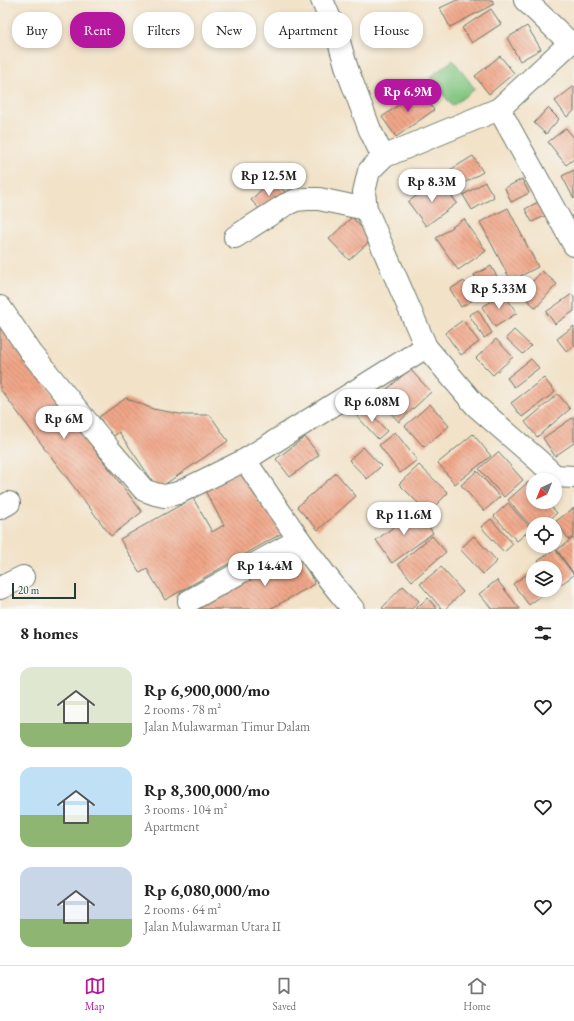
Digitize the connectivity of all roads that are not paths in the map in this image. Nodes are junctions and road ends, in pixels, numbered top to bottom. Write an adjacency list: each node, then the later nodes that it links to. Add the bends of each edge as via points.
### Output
1 (322, 0): 5 (street, via 370,130)
2 (524, 0): 3 (street)
3 (572, 43): 4 (street)
4 (499, 109): 5 (street); 8 (street)
5 (383, 157): 6 (street, via 369,171 364,192)
6 (366, 209): 7 (street, via 319,199 296,200); 10 (street)
7 (235, 237)
8 (574, 245)
9 (0, 307): 11 (street, via 32,354 144,490 164,496 178,493)
10 (426, 347): 11 (street); 12 (street, via 476,406 555,476)
11 (245, 460): 13 (street)
12 (574, 478)
13 (298, 540): 16 (street); 17 (street)
14 (23, 577): 15 (street)
15 (0, 588)
16 (189, 601)
17 (353, 609)

